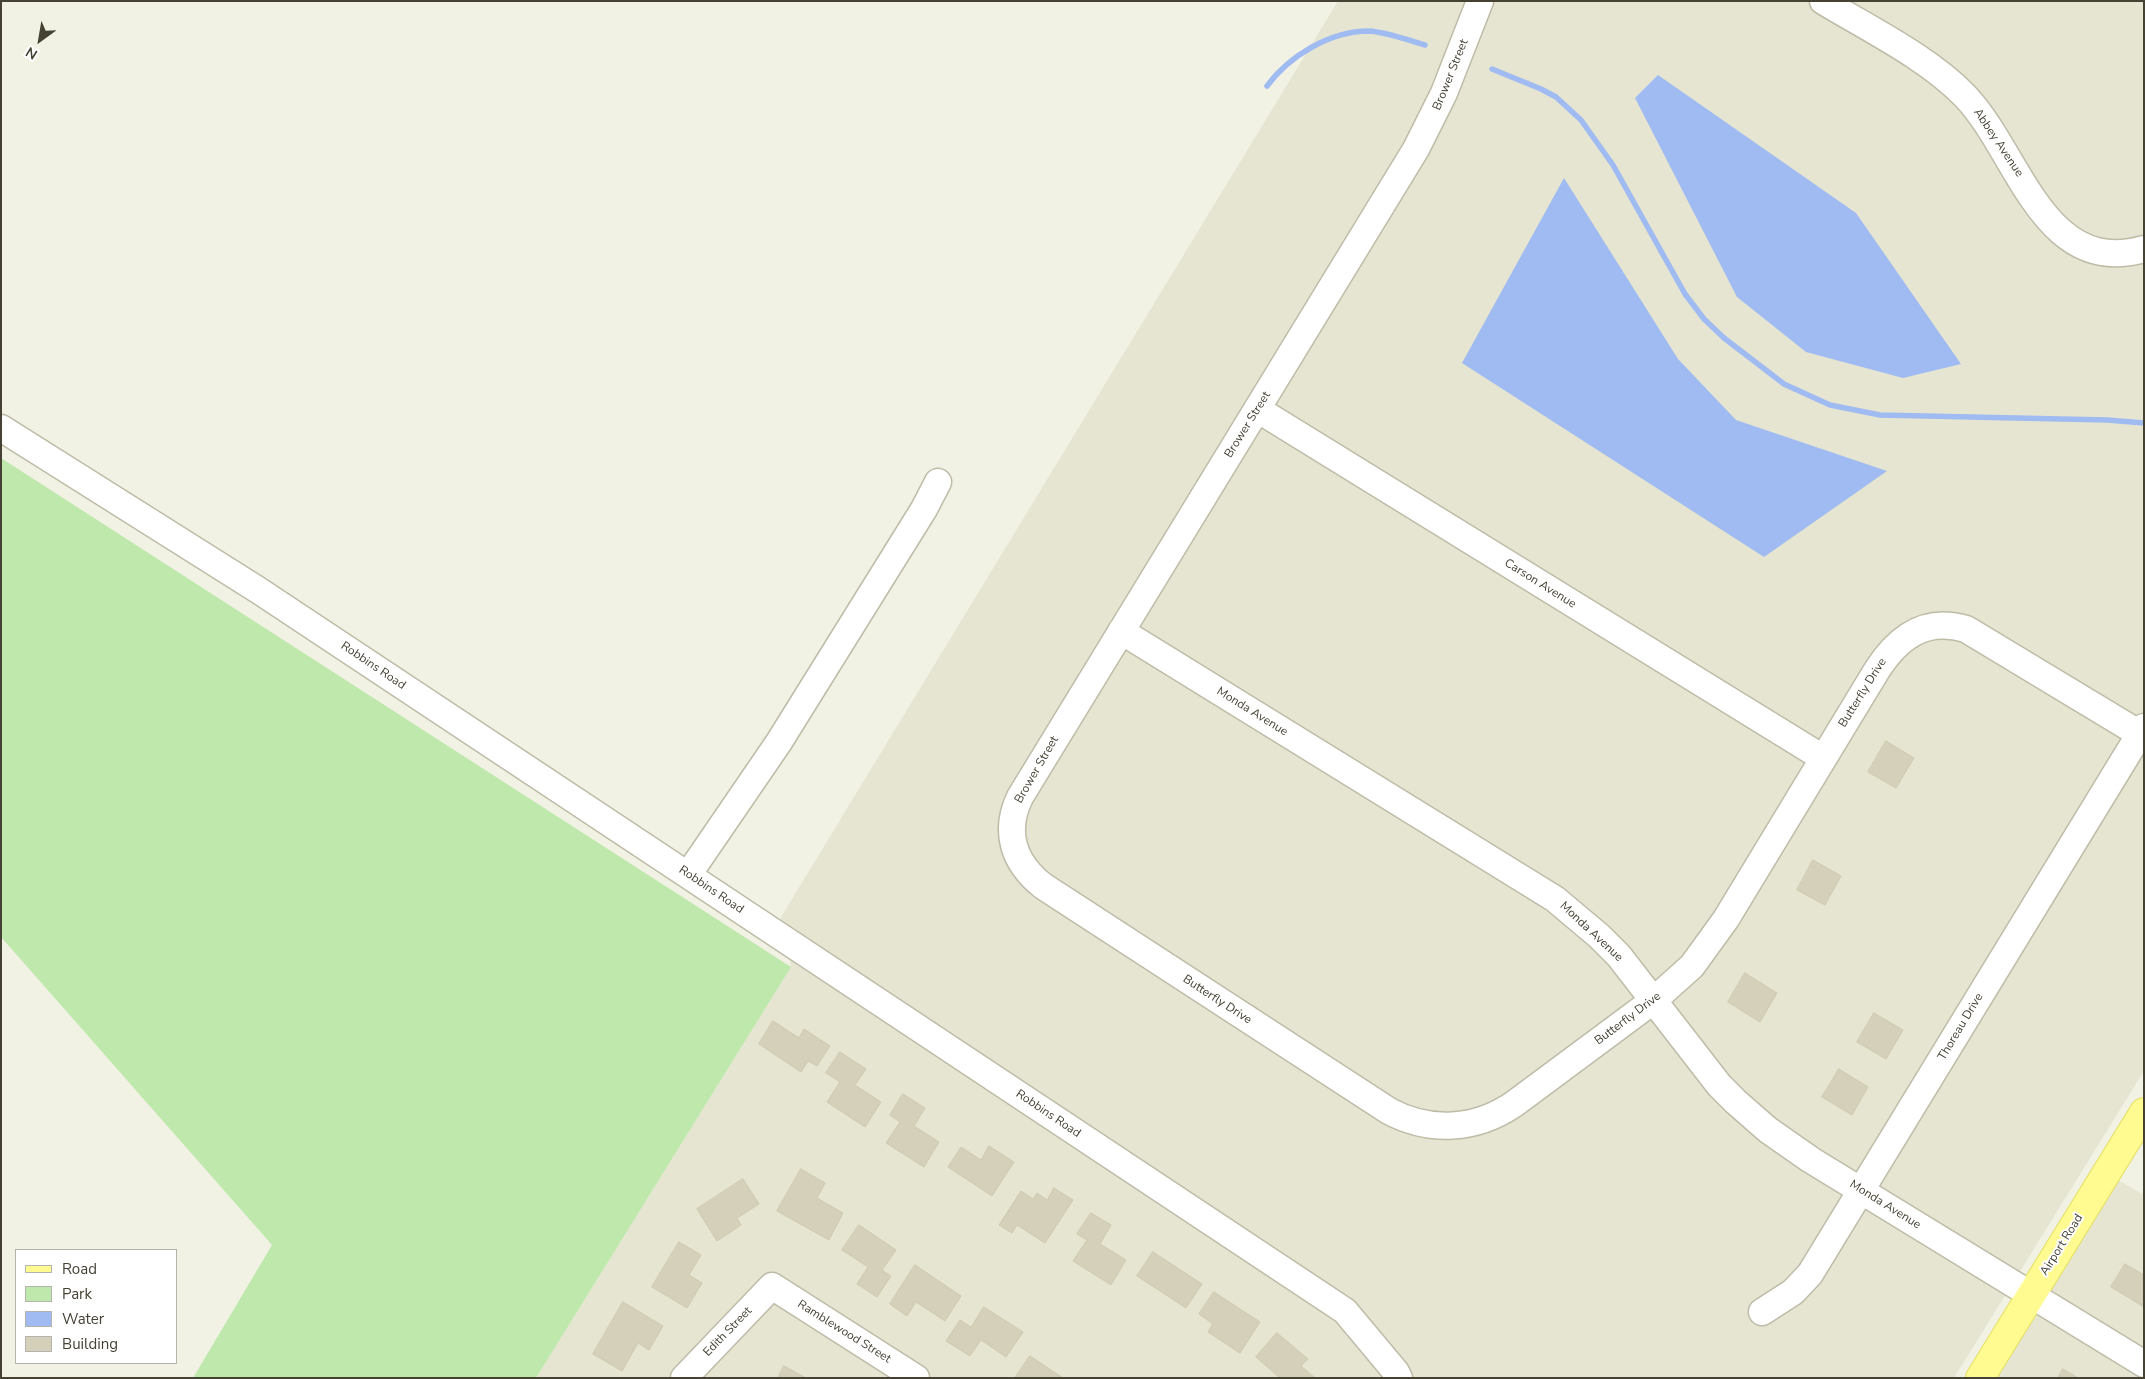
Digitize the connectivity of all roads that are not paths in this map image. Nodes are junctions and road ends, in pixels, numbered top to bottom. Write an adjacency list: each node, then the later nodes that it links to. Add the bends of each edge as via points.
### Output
1 (1480, 1): 4 (street, Brower Street, via 1431,122)
2 (1823, 1): 3 (street, Abbey Avenue, via 1918,59 1964,95 1989,126 2046,218 2065,237 2099,253 2124,254)
3 (2144, 249)
4 (1257, 409): 7 (street, Brower Street); 9 (street, Carson Avenue)
5 (1, 428): 11 (street, Robbins Road, via 258,590)
6 (938, 482): 11 (street, via 779,742)
7 (1121, 631): 10 (street, Brower Street, via 1020,798 1011,823); 12 (street, Monda Avenue, via 1555,899 1609,945)
8 (2142, 730): 9 (street, Butterfly Drive, via 1980,636 1960,627 1938,626 1910,634 1891,650); 14 (street, Thoreau Drive)
9 (1823, 758): 12 (street, Butterfly Drive, via 1714,937 1685,974)
10 (1012, 843): 12 (street, Butterfly Drive, via 1023,867 1043,886 1389,1111 1422,1124 1456,1126 1496,1115)
11 (688, 875): 21 (street, Robbins Road, via 1345,1311)
12 (1654, 1000): 14 (street, Monda Avenue, via 1736,1102 1786,1143)
13 (2144, 1112): 16 (main road, Airport Road)
14 (1862, 1190): 16 (street, Monda Avenue); 17 (street, Thoreau Drive, via 1801,1285)
15 (772, 1286): 19 (street, Edith Street); 20 (street, Ramblewood Street)
16 (2030, 1295): 18 (street, Monda Avenue); 22 (main road, Airport Road)
17 (1762, 1312)
18 (2144, 1364)
19 (684, 1378)
20 (916, 1378)
21 (1399, 1378)
22 (1980, 1378)

